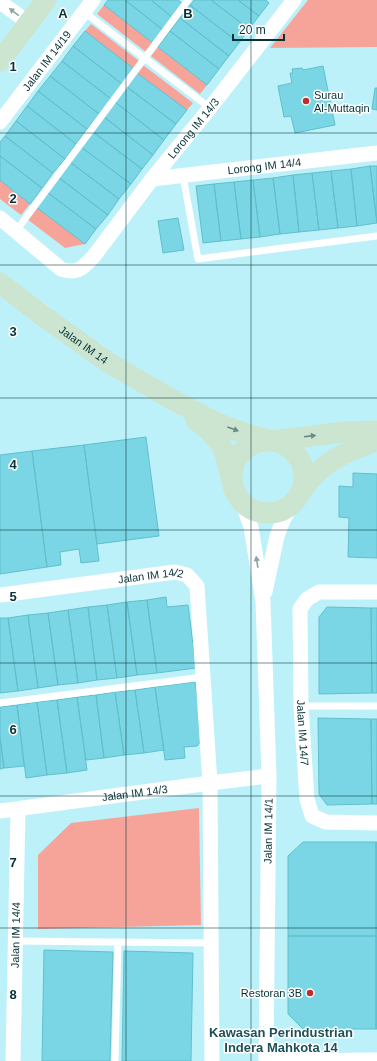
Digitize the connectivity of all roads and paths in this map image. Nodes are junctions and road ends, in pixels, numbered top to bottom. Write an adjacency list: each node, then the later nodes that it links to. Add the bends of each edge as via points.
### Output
1 (46, 0): 7 (street)
2 (93, 0): 6 (street, Jalan IM 14/19)
3 (188, 0): 8 (lane)
4 (294, 0): 10 (street, Lorong IM 14/3)
5 (0, 2): 7 (street, one-way to 5)
6 (84, 12): 8 (lane); 11 (street, Jalan IM 14/19)
7 (29, 23): 9 (street)
8 (144, 58): 10 (lane); 16 (lane)
9 (0, 61)
10 (210, 108): 14 (street, Lorong IM 14/3)
11 (0, 122)
12 (377, 152): 13 (street, Lorong IM 14/4)
13 (183, 176): 14 (street, Lorong IM 14/4); 17 (lane, via 198,260)
14 (152, 180): 16 (street, Lorong IM 14/3, via 94,256 77,270 68,272 61,269)
15 (0, 218): 16 (street)
16 (16, 231)
17 (377, 236)
18 (0, 283): 19 (street, Jalan IM 14, via 109,363)
19 (172, 400): 21 (street, Jalan IM 14, one-way to 21, via 219,424); 23 (street, Jalan IM 14, via 214,435 224,452)
20 (377, 431): 21 (street, one-way to 20, via 344,432)
21 (272, 441): 23 (street, via 248,446 239,454 232,477); 24 (street, via 283,444 299,460 303,471)
22 (377, 441): 24 (street, via 344,453 318,471)
23 (234, 489): 24 (street, via 240,500 260,512 283,509); 27 (street, one-way to 23, via 251,527 246,510)
24 (299, 493): 27 (street, via 277,536)
25 (377, 592): 30 (street, Jalan IM 14/7, via 319,592 307,599 300,609)
26 (0, 595): 28 (street, Jalan IM 14/2, via 175,572 187,575 197,586)
27 (263, 601): 32 (street, Jalan IM 14/1)
28 (203, 677): 29 (lane); 33 (street, Jalan IM 14/2)
29 (0, 702)
30 (301, 706): 31 (lane); 36 (street, Jalan IM 14/7, via 306,799 312,816 326,822)
31 (377, 706)
32 (269, 776): 33 (street, Jalan IM 14/3); 44 (street, Jalan IM 14/1)
33 (210, 782): 34 (street, Jalan IM 14/3); 39 (street)
34 (18, 809): 35 (street, Jalan IM 14/3); 37 (street, Jalan IM 14/4)
35 (0, 811)
36 (377, 823)
37 (16, 941): 38 (lane); 41 (street, Jalan IM 14/4)
38 (118, 942): 39 (lane); 42 (lane)
39 (211, 943): 43 (street)
40 (377, 1060): 44 (street)
41 (13, 1061)
42 (115, 1061)
43 (212, 1061)
44 (266, 1061)

